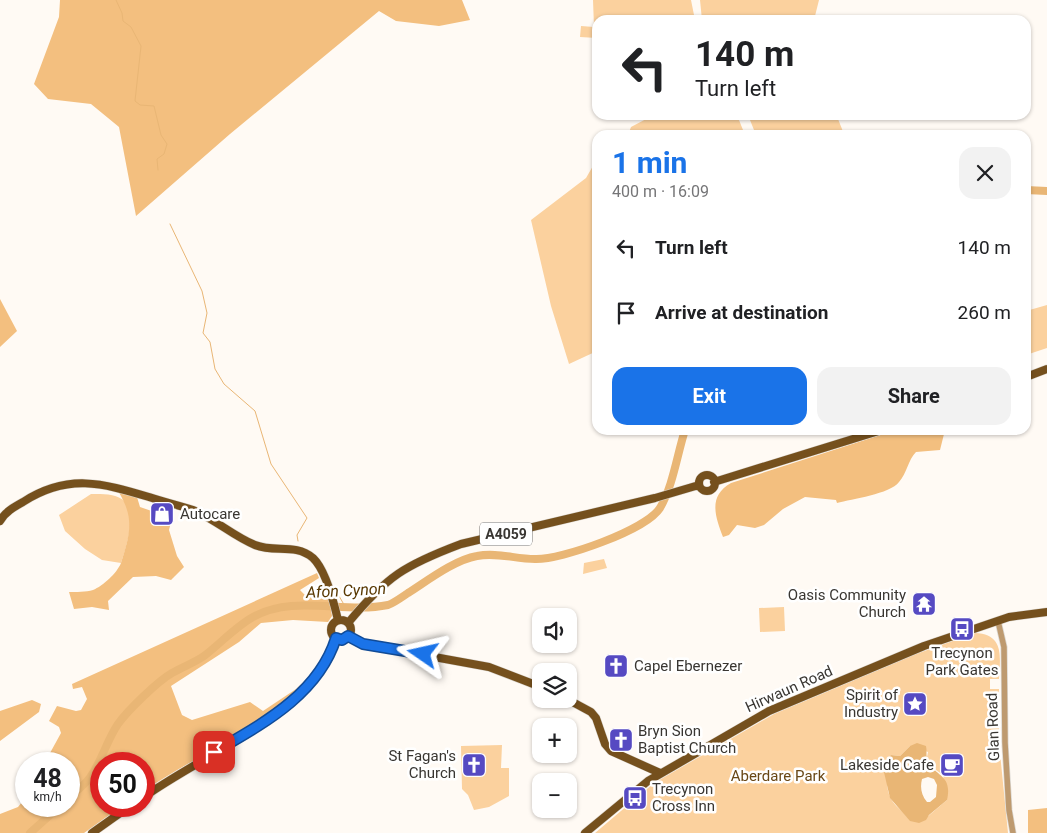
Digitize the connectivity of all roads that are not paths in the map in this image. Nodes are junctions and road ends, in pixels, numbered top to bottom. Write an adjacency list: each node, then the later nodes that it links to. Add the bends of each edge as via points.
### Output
1 (1047, 370): 2 (main road)
2 (1031, 375)
3 (866, 435): 8 (main road, A4059, via 714,482 706,475 699,485 673,494 461,544 416,562 396,574)
4 (0, 521): 6 (main road, via 31,496 74,482 106,484 192,510 258,546 303,551 322,572)
5 (1047, 612): 7 (main road, Hirwaun Road)
6 (337, 617): 8 (main road); 10 (main road, via 331,628)
7 (998, 621): 13 (main road, Hirwaun Road, via 924,646 769,711); 18 (street, Glan Road, via 1004,647 1005,743)
8 (348, 623): 9 (main road)
9 (348, 636): 10 (main road, via 342,640); 11 (main road, via 363,644 489,667)
10 (336, 638): 14 (main road, via 323,667 299,696 265,722)
11 (532, 684)
12 (577, 705): 13 (main road, via 590,712 611,751)
13 (660, 773): 17 (main road, Hirwaun Road)
14 (155, 788)
15 (115, 817): 16 (main road)
16 (92, 833)
17 (585, 833)
18 (1013, 833)

